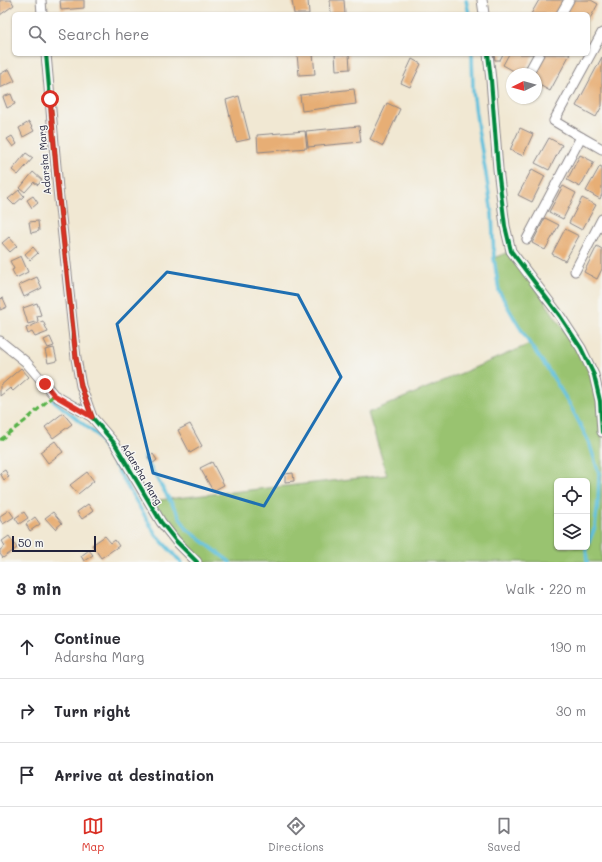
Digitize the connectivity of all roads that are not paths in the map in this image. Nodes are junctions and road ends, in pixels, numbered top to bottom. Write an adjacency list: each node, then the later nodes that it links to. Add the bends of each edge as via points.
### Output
1 (41, 0): 4 (street)
2 (482, 0): 5 (street)
3 (569, 0): 6 (street)
4 (42, 12)
5 (484, 12)
6 (562, 12)
7 (602, 33): 8 (street)
8 (590, 55)
9 (46, 56): 20 (street, Adarsha Marg, via 76,358 81,386)
10 (488, 56): 21 (street, via 498,169 505,226 511,251 581,348 594,376 600,401)
11 (538, 56): 13 (street)
12 (589, 56): 14 (street, via 554,121)
13 (531, 68)
14 (581, 138): 15 (street); 17 (street)
15 (602, 149)
16 (602, 219): 18 (street)
17 (527, 239)
18 (575, 271)
19 (0, 341): 20 (street, via 26,362 54,395)
20 (92, 417): 22 (street, Adarsha Marg, via 115,444 161,522)
21 (602, 432)
22 (198, 562)

